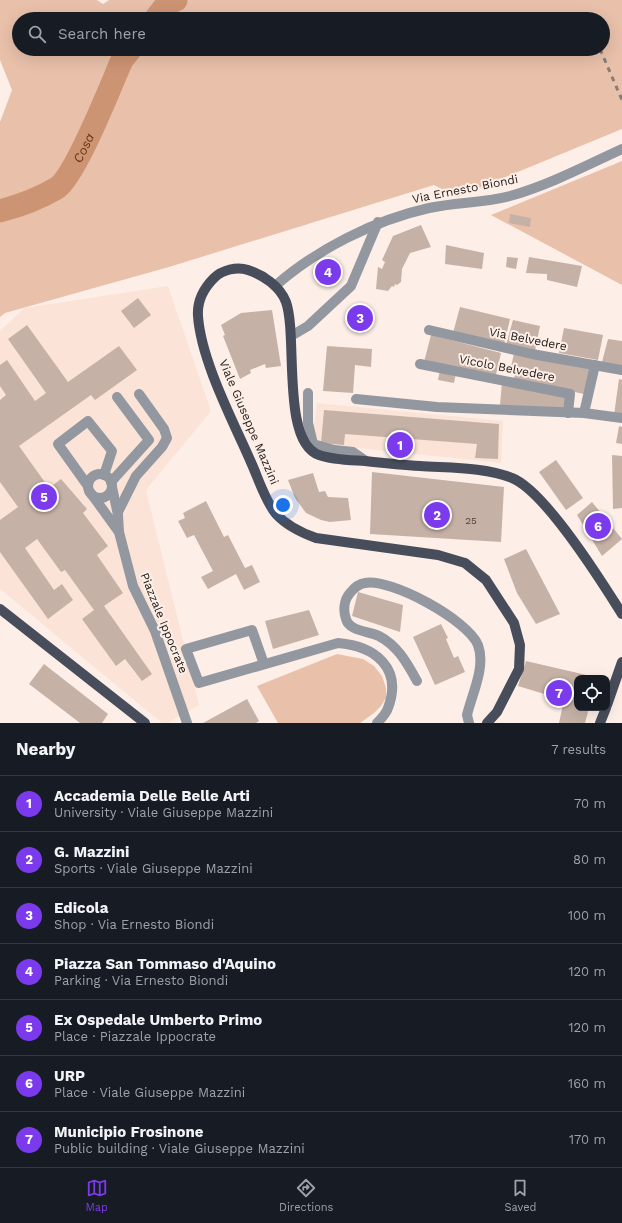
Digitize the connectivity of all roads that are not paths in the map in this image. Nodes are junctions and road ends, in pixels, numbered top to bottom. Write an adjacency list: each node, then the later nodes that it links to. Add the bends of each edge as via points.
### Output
1 (622, 149): 2 (street, Via Ernesto Biondi, via 509,196 430,208)
2 (378, 222): 3 (street, Via Ernesto Biondi, via 303,263); 5 (street, via 352,286 308,326)
3 (275, 286): 5 (main road, Viale Giuseppe Mazzini, via 285,300); 32 (main road, Viale Giuseppe Mazzini, via 246,269 219,273 202,293 198,316 206,353 223,401 268,500 277,515 304,534 326,540 438,555 465,562 486,580 514,623 520,645 519,669 497,712)
4 (429, 330): 7 (street, Via Belvedere)
5 (291, 336): 16 (main road, Viale Giuseppe Mazzini, via 293,393 300,437 306,447 317,454)
6 (420, 364): 13 (street, Vicolo Belvedere, via 570,394)
7 (595, 365): 8 (street, Via Belvedere); 14 (street)
8 (622, 370)
9 (139, 394): 19 (street, via 167,438 136,476)
10 (308, 394): 16 (street, Viale Giuseppe Mazzini, via 308,423 313,444 353,452)
11 (117, 397): 17 (street, via 149,440)
12 (356, 399): 13 (street, via 437,407)
13 (568, 413): 14 (street)
14 (584, 414): 15 (street)
15 (622, 418)
16 (366, 461): 22 (main road, Viale Giuseppe Mazzini, via 462,469 513,478 530,489 545,504)
17 (109, 481): 18 (street, via 93,476); 18 (street, via 109,494 102,498 95,497); 18 (street, Piazzale Ippocrate, via 112,451 88,421 58,444); 19 (street, Piazzale Ippocrate)
18 (89, 489): 20 (street, Piazzale Ippocrate)
19 (118, 512): 20 (street, Piazzale Ippocrate)
20 (119, 532): 29 (street, Piazzale Ippocrate, via 133,586 155,631)
21 (0, 610): 28 (main road)
22 (622, 614)
23 (622, 662): 26 (main road)
24 (264, 664): 24 (street, via 252,630 186,649 199,683); 30 (street, via 338,643 355,644 375,653 388,669 393,688 388,710)
25 (417, 682): 31 (street, via 408,664 394,646 379,636 350,627 344,610 346,598 354,588 365,583 381,584 396,589 444,612 469,631 478,645 481,665 467,715)
26 (610, 696)
27 (605, 711): 33 (main road)
28 (145, 723)
29 (187, 723)
30 (377, 723)
31 (469, 723)
32 (487, 723)
33 (600, 723)

